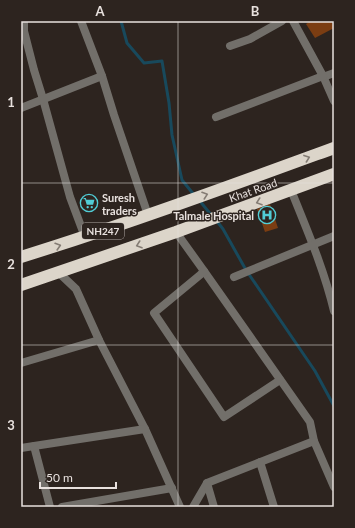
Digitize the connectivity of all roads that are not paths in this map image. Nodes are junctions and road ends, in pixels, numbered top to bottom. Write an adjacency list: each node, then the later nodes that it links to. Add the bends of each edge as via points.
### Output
1 (23, 21): 9 (street)
2 (81, 21): 7 (street)
3 (282, 21): 5 (street, via 250,39)
4 (293, 21): 8 (street)
5 (230, 46)
6 (334, 73): 8 (street)
7 (102, 76): 9 (street); 16 (street)
8 (323, 77): 10 (street); 12 (street)
9 (43, 99): 11 (street); 19 (street, via 70,197)
10 (334, 101)
11 (21, 108)
12 (216, 117)
13 (334, 148): 16 (highway, Khat Road / NH247, one-way to 13)
14 (334, 174): 15 (highway, Khat Road / NH247)
15 (291, 190): 17 (highway, Khat Road / NH247, one-way to 17); 20 (street)
16 (148, 215): 19 (highway, Khat Road / NH247)
17 (176, 232): 22 (street); 23 (highway, Khat Road / NH247, one-way to 23)
18 (334, 236): 20 (street)
19 (85, 237): 21 (highway, Khat Road / NH247, one-way to 19)
20 (313, 244): 24 (street); 25 (street)
21 (21, 257)
22 (204, 271): 30 (street); 30 (street, via 154,313 224,417)
23 (58, 272): 26 (highway, Khat Road / NH247); 28 (street, via 76,289)
24 (234, 277)
25 (330, 283): 27 (street)
26 (21, 284)
27 (334, 311)
28 (99, 340): 29 (street); 31 (street)
29 (21, 363)
30 (280, 380): 32 (street, via 310,422)
31 (145, 429): 33 (street); 38 (street)
32 (314, 441): 35 (street); 37 (street)
33 (34, 446): 34 (street); 39 (street)
34 (21, 448)
35 (260, 462): 36 (street); 44 (street)
36 (206, 483): 42 (street); 43 (street)
37 (334, 487)
38 (172, 488): 40 (street); 41 (street)
39 (50, 507)
40 (62, 507)
41 (180, 507)
42 (193, 507)
43 (214, 507)
44 (274, 507)

